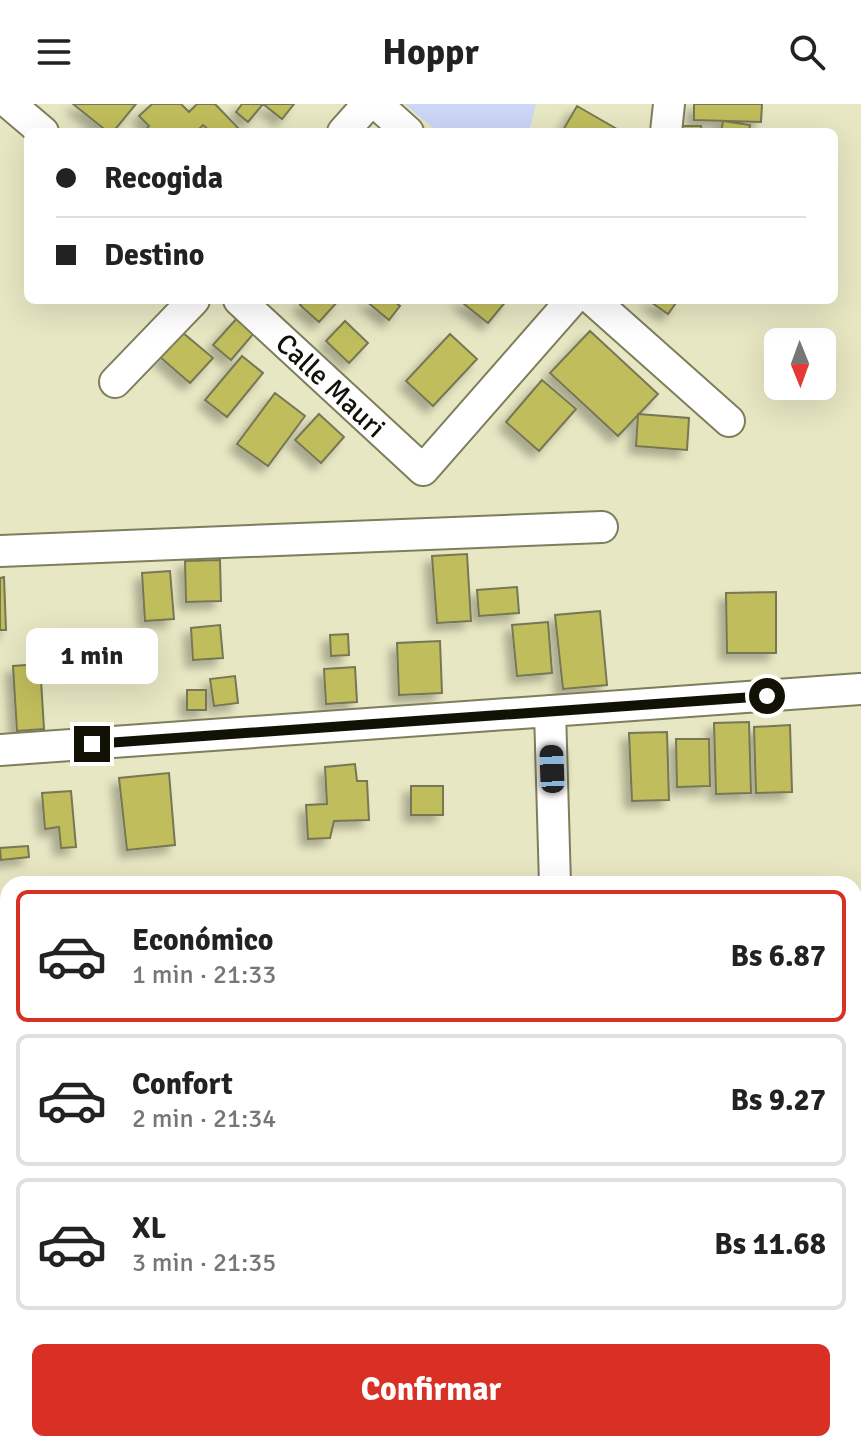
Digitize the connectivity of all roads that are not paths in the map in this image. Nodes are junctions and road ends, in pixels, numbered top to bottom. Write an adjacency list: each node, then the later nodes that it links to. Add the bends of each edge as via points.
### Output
1 (10, 104): 5 (street)
2 (368, 104): 6 (street)
3 (377, 104): 7 (street)
4 (669, 104): 8 (street)
5 (38, 128)
6 (347, 128)
7 (404, 128)
8 (666, 128)
9 (190, 304): 13 (street)
10 (243, 304): 11 (street, Calle Mauri, via 423,470)
11 (568, 304)
12 (597, 304): 14 (street)
13 (115, 382)
14 (729, 421)
15 (602, 527): 16 (street)
16 (0, 551)
17 (860, 689): 18 (street)
18 (550, 711): 19 (street); 20 (street)
19 (0, 750)
20 (555, 876)

